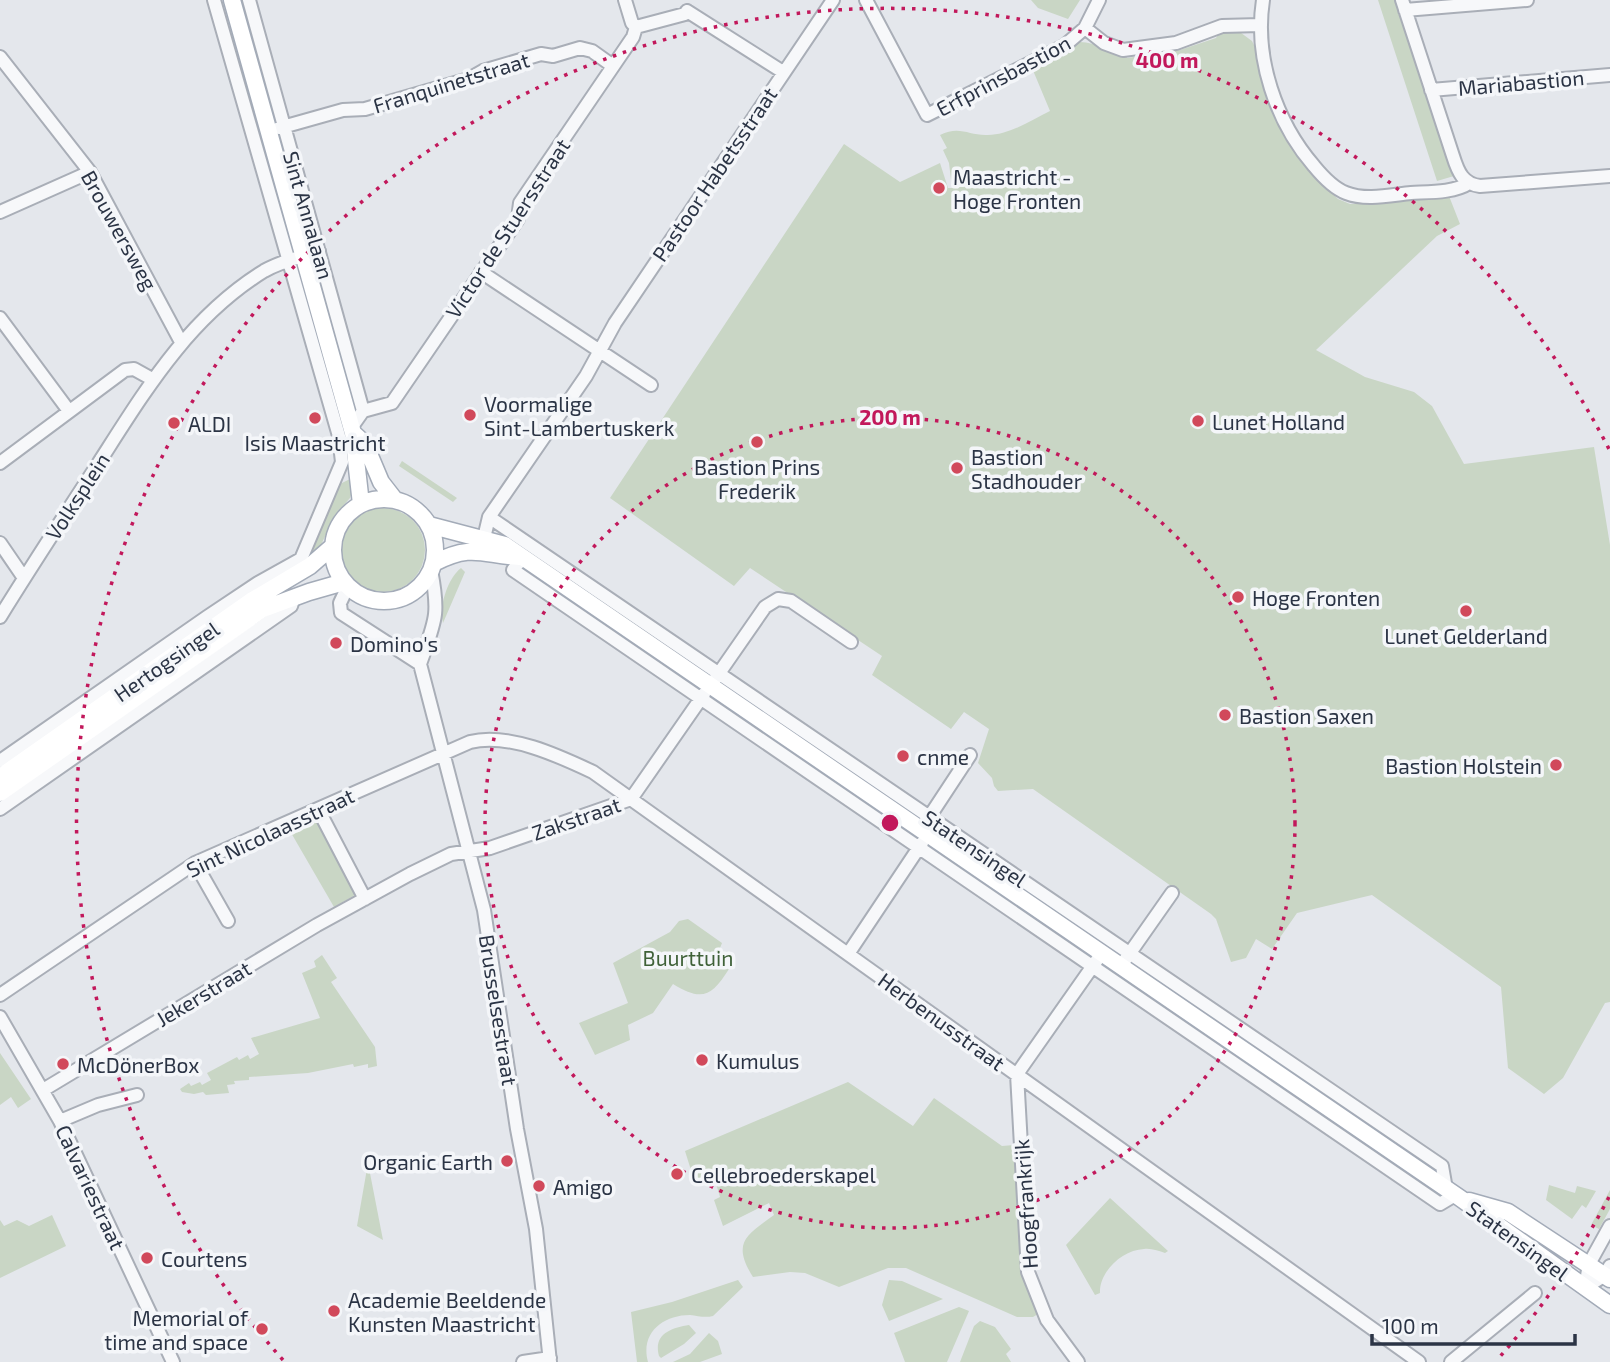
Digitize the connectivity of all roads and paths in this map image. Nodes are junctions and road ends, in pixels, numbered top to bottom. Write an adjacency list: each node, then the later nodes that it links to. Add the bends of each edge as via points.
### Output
1 (214, 0): 21 (street, Sint Annalaan)
2 (232, 0): 21 (main road, Sint Annalaan)
3 (248, 0): 20 (street, Sint Annalaan)
4 (625, 0): 13 (street)
5 (833, 0): 17 (street, Pastoor Habetsstraat)
6 (866, 0): 14 (street, Erfprinsbastion, via 927,114 1064,46)
7 (1099, 0): 14 (street, Erfprinsbastion)
8 (1263, 0): 12 (street)
9 (1527, 0): 11 (street)
10 (687, 5): 13 (street, via 685,14); 17 (street)
11 (1404, 5): 19 (street)
12 (1260, 25): 14 (street, via 1222,26 1176,43 1123,50); 24 (street, via 1269,81 1283,119 1331,184 1364,197 1431,192)
13 (636, 27): 16 (street, Victor de Stuersstraat)
14 (1085, 28)
15 (0, 57): 22 (street, Brouwersweg)
16 (613, 66): 20 (street, Franquinetstraat, via 580,48 553,56 541,54 417,94); 28 (street, Victor de Stuersstraat, via 520,203 518,219)
17 (783, 72): 31 (street, Pastoor Habetsstraat)
18 (1610, 75): 19 (street, Mariabastion)
19 (1431, 90): 24 (street, via 1458,172)
20 (284, 127): 21 (street, Franquinetstraat); 26 (street, Sint Annalaan)
21 (260, 134): 27 (main road, Sint Annalaan)
22 (90, 172): 25 (street); 30 (street, Brouwersweg)
23 (1610, 176): 24 (street, via 1480,186)
24 (1469, 183)
25 (0, 212)
26 (319, 251): 27 (street, Volksplein); 35 (street, Sint Annalaan)
27 (296, 258): 30 (street, Volksplein, via 241,287); 35 (main road, Sint Annalaan)
28 (481, 271): 31 (street); 35 (street, Victor de Stuersstraat, via 392,403)
29 (0, 318): 34 (street)
30 (181, 342): 32 (street, Volksplein)
31 (599, 351): 33 (street); 39 (street, Pastoor Habetsstraat)
32 (152, 379): 34 (street, via 134,369 125,370); 47 (street, Volksplein)
33 (650, 385)
34 (69, 411): 36 (street)
35 (350, 421): 37 (main road, Sint Annalaan); 38 (main road, Sint Annalaan); 46 (street, Sint Annalaan, via 342,462 304,555)
36 (0, 463)
37 (395, 500): 38 (main road); 40 (main road, via 417,511)
38 (361, 504): 43 (main road, via 342,521)
39 (489, 517): 41 (street, Pastoor Habetsstraat); 53 (street, Statensingel)
40 (429, 525): 41 (main road, Statensingel); 45 (main road, via 435,544)
41 (484, 538): 44 (main road, Statensingel)
42 (0, 542): 47 (street)
43 (333, 546): 46 (main road, Hertogsingel, via 310,566); 48 (main road, via 334,563)
44 (523, 557): 45 (main road, Statensingel, via 477,550 456,553); 53 (main road, Statensingel)
45 (433, 566): 48 (main road, via 416,590 396,600 372,600); 52 (street, via 437,612)
46 (285, 575): 56 (street, Hertogsingel, via 207,617); 57 (main road, Hertogsingel)
47 (24, 578): 50 (street, Volksplein)
48 (346, 584): 49 (main road, Hertogsingel); 52 (street, via 341,613)
49 (294, 597): 58 (main road, Hertogsingel, via 252,617); 60 (street, Hertogsingel, via 292,606)
50 (0, 617)
51 (851, 642): 53 (street, Zakstraat, via 791,601 778,599 765,607)
52 (420, 664): 54 (street, Brusselsestraat)
53 (710, 686): 59 (street, Zakstraat); 62 (main road, Statensingel); 63 (street, Statensingel)
54 (443, 753): 59 (street, Herbenusstraat, via 485,740 533,748 593,772); 61 (street, Sint Nicolaasstraat); 64 (street, Brusselsestraat)
55 (970, 755): 62 (street)
56 (0, 761)
57 (0, 777)
58 (0, 793)
59 (631, 799): 64 (street, Zakstraat, via 490,848); 69 (street, Herbenusstraat)
60 (0, 809)
61 (318, 809): 65 (street, Sint Nicolaasstraat); 67 (street)
62 (926, 826): 63 (street); 70 (street, Statensingel); 71 (main road, Statensingel)
63 (918, 848): 69 (street); 71 (street, Statensingel)
64 (468, 850): 67 (street, Jekerstraat, via 451,854); 85 (street, Brusselsestraat, via 484,910 536,1229)
65 (195, 863): 68 (street); 72 (street, Sint Nicolaasstraat)
66 (1172, 893): 70 (street)
67 (365, 899): 75 (street, Jekerstraat)
68 (228, 921)
69 (848, 954): 74 (street, Herbenusstraat)
70 (1125, 959): 71 (main road, Statensingel); 78 (main road, Statensingel)
71 (1098, 960): 74 (street); 78 (street, Statensingel, via 1440,1204)
72 (0, 995)
73 (0, 1017): 75 (street, Calvariestraat)
74 (1017, 1074): 88 (street, Hoogfrankrijk, via 1028,1272 1047,1320); 89 (street, Herbenusstraat)
75 (43, 1090): 77 (street, Calvariestraat)
76 (137, 1095): 77 (street)
77 (60, 1121): 86 (street, Calvariestraat)
78 (1454, 1194): 80 (main road, Statensingel, via 1508,1212); 82 (main road, Statensingel)
79 (1610, 1226): 80 (street)
80 (1589, 1265): 81 (main road, Statensingel); 82 (street)
81 (1608, 1273): 82 (street)
82 (1586, 1288): 84 (main road, Statensingel)
83 (1535, 1293): 90 (street)
84 (1610, 1305)
85 (550, 1360): 87 (street)
86 (173, 1362)
87 (523, 1362)
88 (1078, 1362)
89 (1419, 1362)
90 (1451, 1362)

